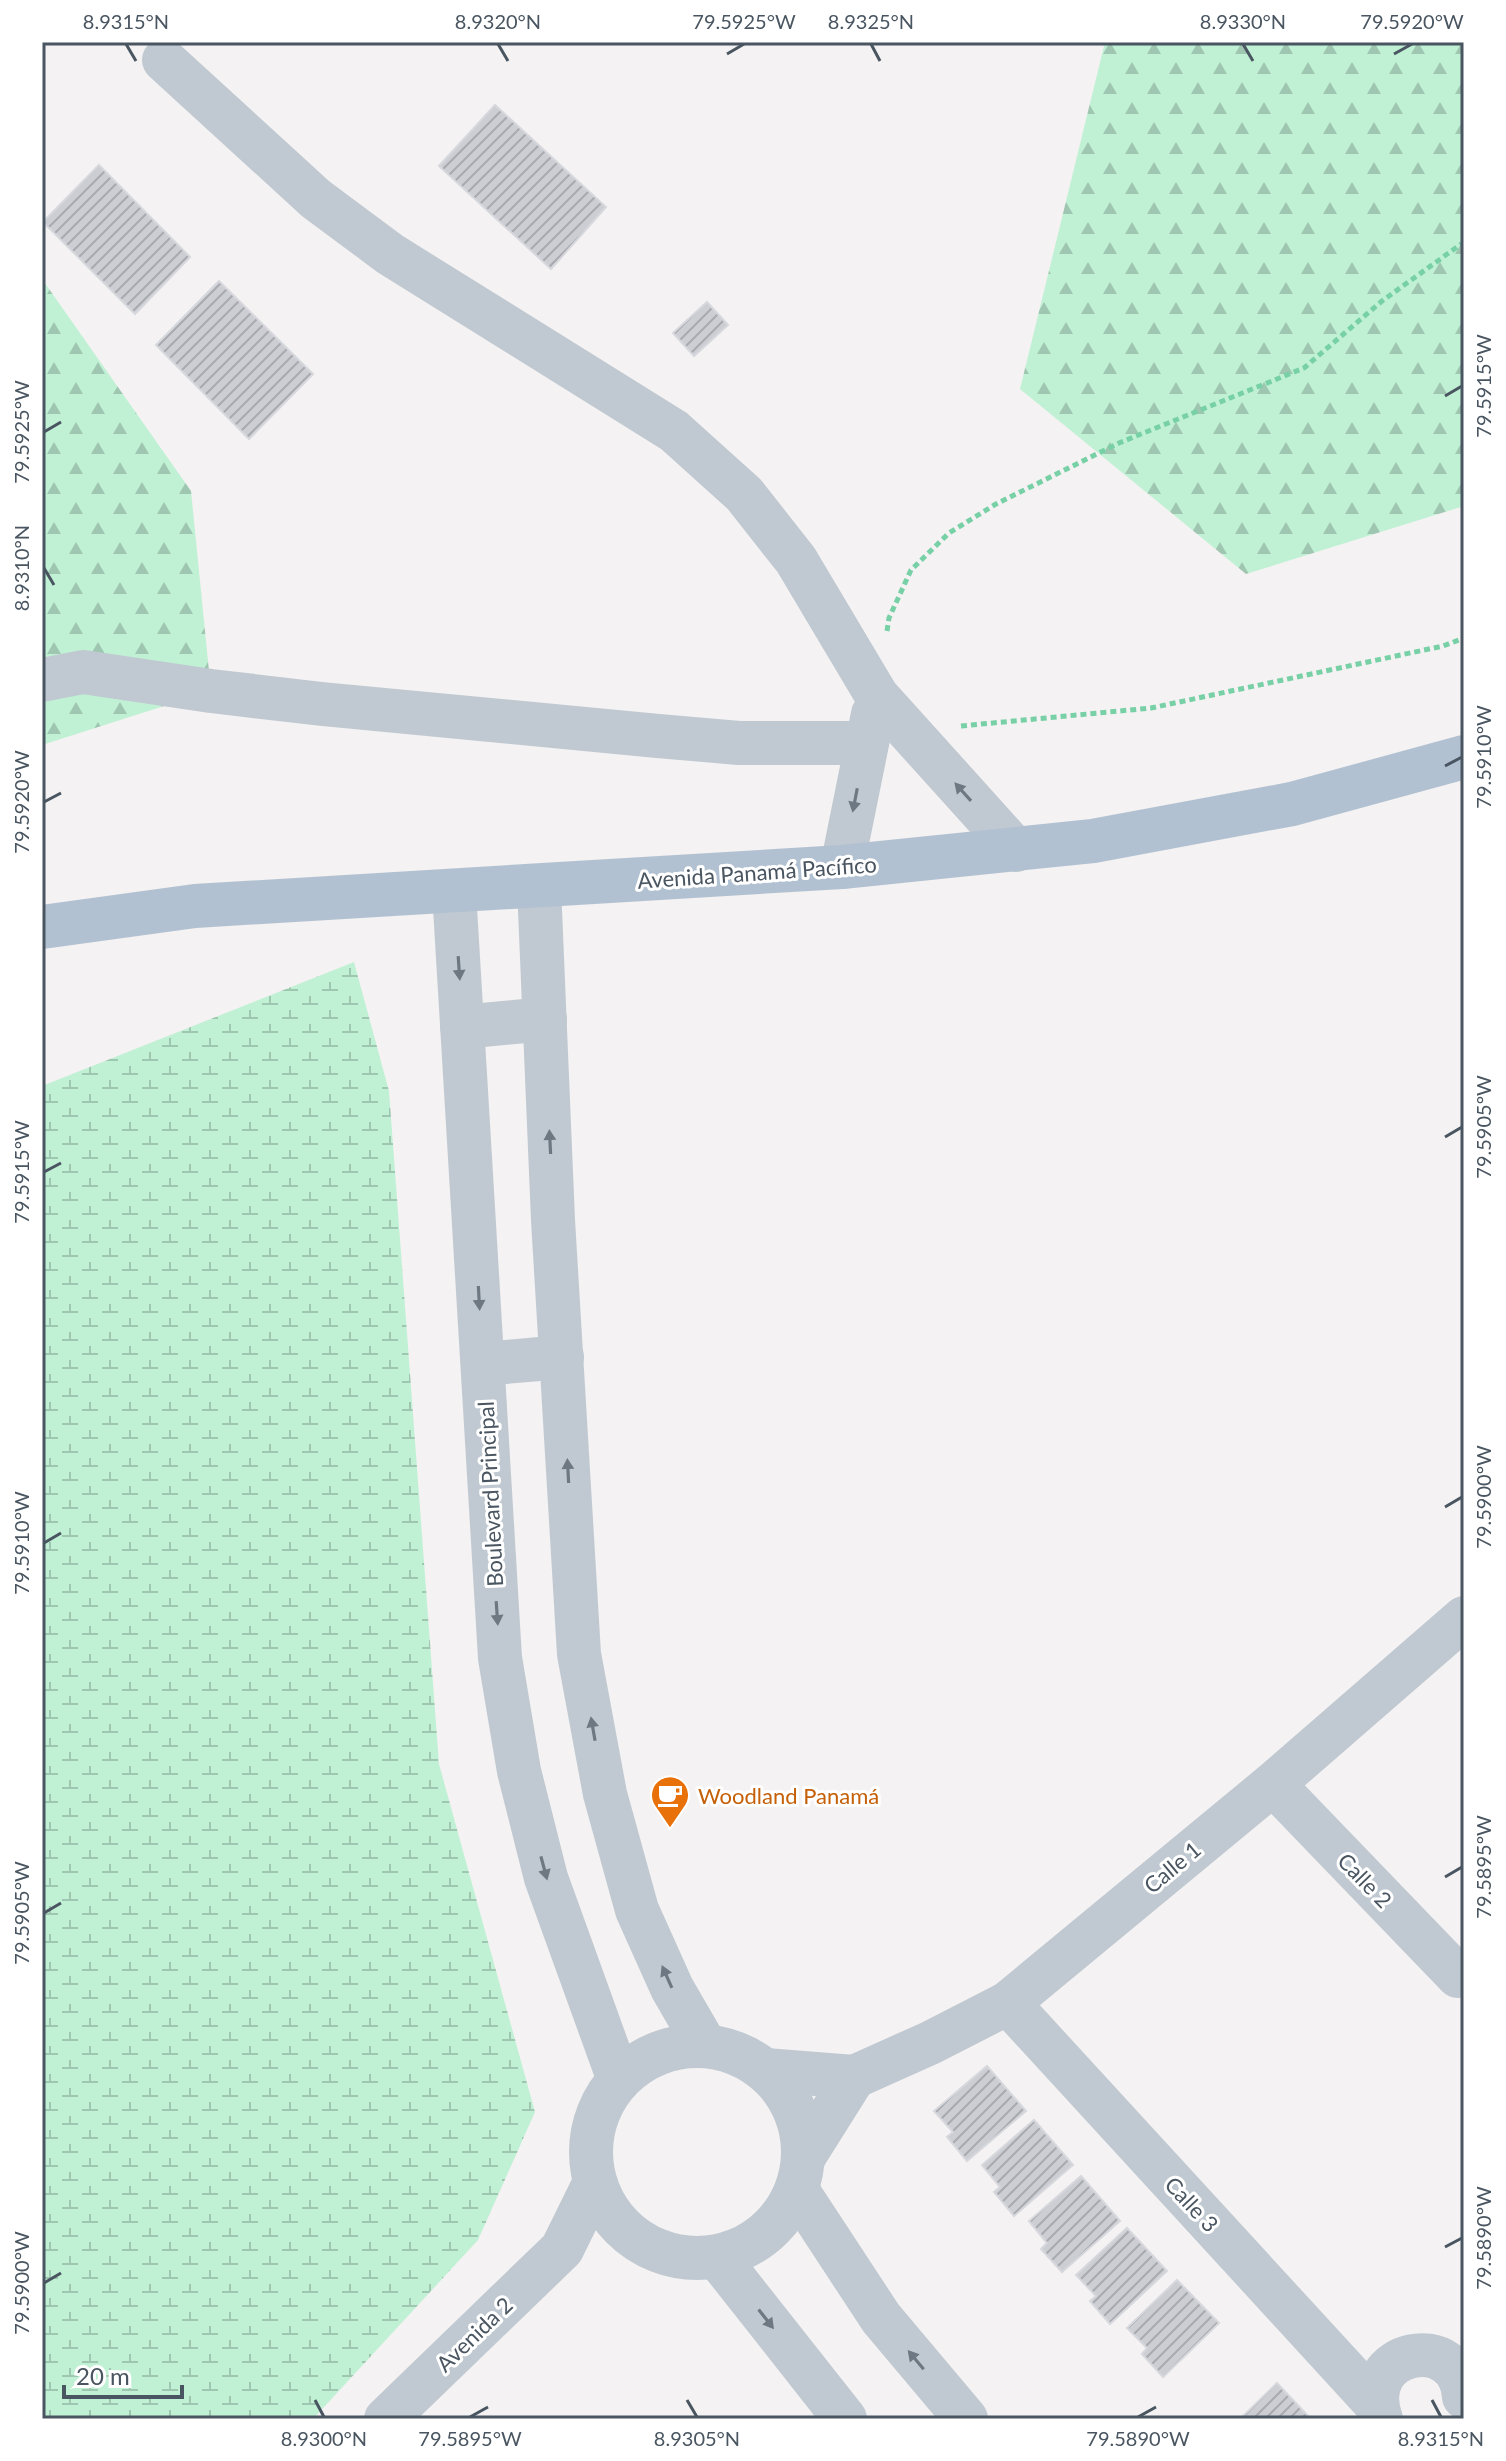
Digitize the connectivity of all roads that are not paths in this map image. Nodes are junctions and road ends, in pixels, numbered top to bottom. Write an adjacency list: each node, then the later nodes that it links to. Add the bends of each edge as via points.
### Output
1 (164, 60): 3 (street, via 316,199 390,254 674,431 744,494 796,560)
2 (42, 680): 4 (street, via 83,672 322,704 658,736 739,743)
3 (877, 696): 4 (street); 6 (street, one-way to 3)
4 (866, 743): 7 (street, one-way to 7)
5 (1464, 757): 6 (main road, Avenida Panamá Pacífico, via 1292,804)
6 (1016, 850): 7 (main road, Avenida Panamá Pacífico)
7 (842, 867): 8 (main road, Avenida Panamá Pacífico)
8 (539, 886): 9 (main road, Avenida Panamá Pacífico); 11 (street)
9 (454, 891): 10 (main road, Avenida Panamá Pacífico, via 195,906); 12 (street, Boulevard Principal, one-way to 12)
10 (42, 927)
11 (545, 1019): 12 (street); 13 (street, one-way to 11)
12 (462, 1027): 14 (street, Boulevard Principal, one-way to 14)
13 (562, 1357): 14 (street); 19 (street, one-way to 13, via 637,1910 605,1794 579,1654)
14 (483, 1364): 22 (street, Boulevard Principal, one-way to 22, via 500,1658 519,1771 546,1878)
15 (1464, 1618): 16 (street, Calle 1)
16 (1273, 1784): 17 (street, Calle 2); 18 (street, Calle 1)
17 (1458, 1976)
18 (1008, 2003): 21 (street, Calle 1); 30 (street, Calle 3)
19 (705, 2045): 20 (street, via 736,2053); 22 (street, via 671,2049 640,2061)
20 (765, 2070): 21 (street, Calle 1); 23 (street, via 786,2095 800,2125)
21 (854, 2077): 23 (street)
22 (619, 2080): 24 (street, via 598,2113 591,2148)
23 (800, 2174): 27 (street, via 779,2221 752,2245); 33 (street, one-way to 23, via 881,2318)
24 (595, 2182): 25 (street, via 613,2217); 26 (street, Avenida 2)
25 (642, 2244): 26 (street); 27 (street, via 679,2258)
26 (562, 2249): 31 (street, Avenida 2)
27 (718, 2258): 32 (street, one-way to 32)
28 (1464, 2397): 30 (street, Calle 3, via 1447,2363 1418,2354 1404,2357 1382,2378)
29 (1464, 2405): 34 (street)
30 (1379, 2412)
31 (386, 2419)
32 (845, 2419)
33 (966, 2419)
34 (1460, 2419)

